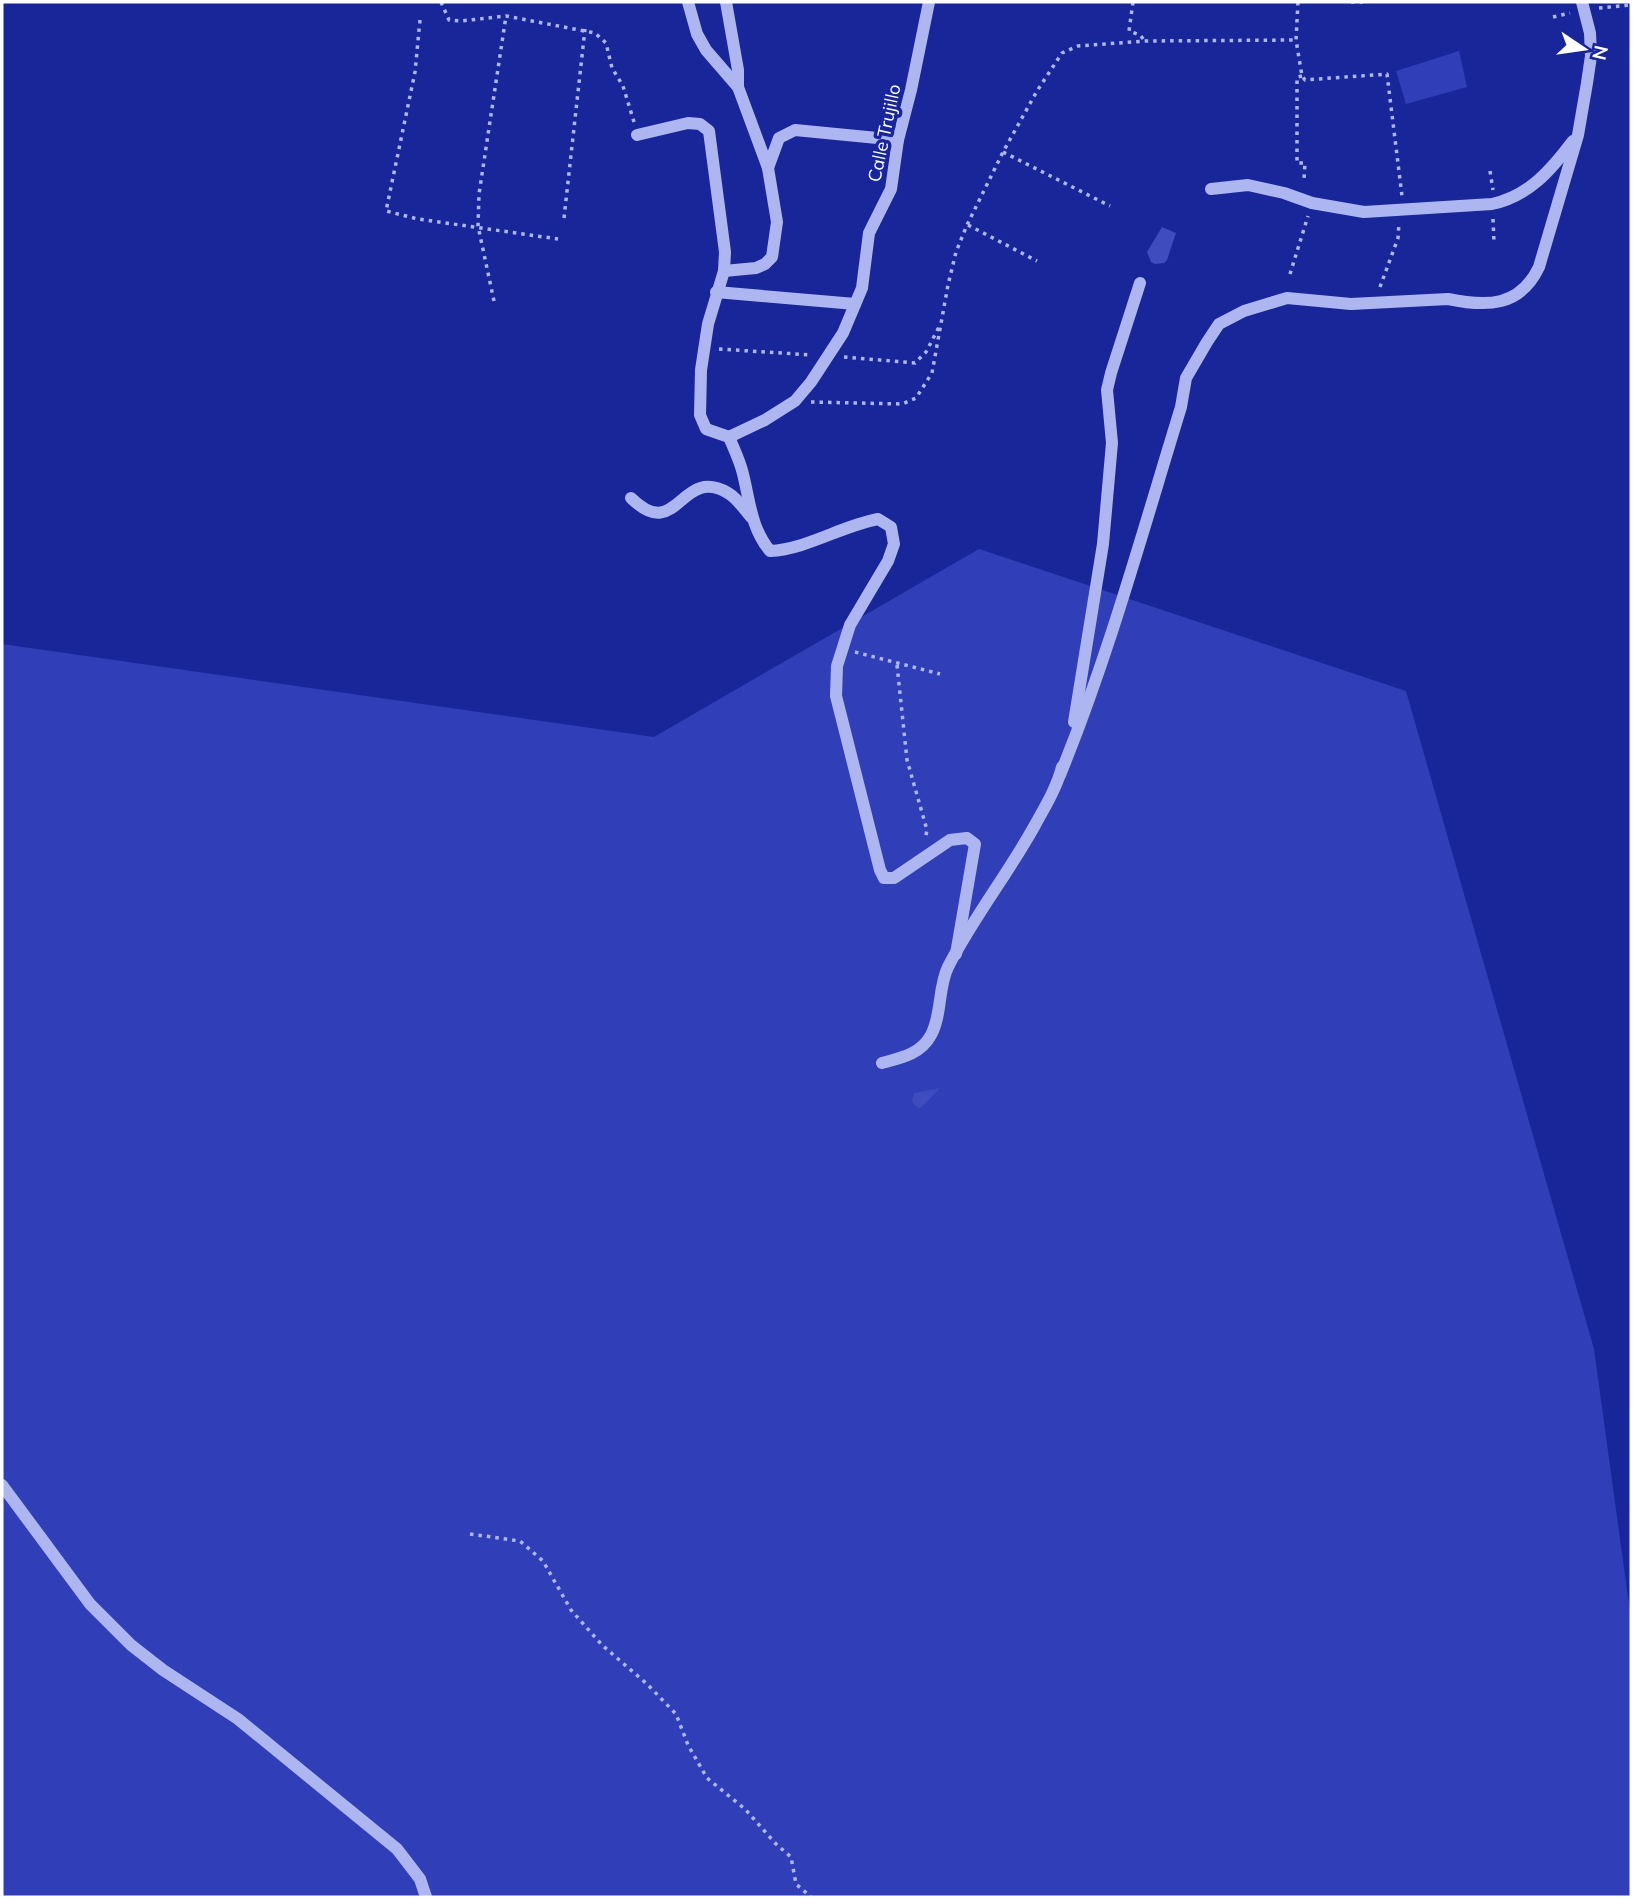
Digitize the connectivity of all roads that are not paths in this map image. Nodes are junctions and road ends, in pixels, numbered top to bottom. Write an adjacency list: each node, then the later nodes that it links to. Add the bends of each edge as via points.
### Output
1 (688, 2): 5 (street, via 706,50)
2 (726, 2): 5 (street)
3 (929, 2): 8 (street, Calle Trujillo)
4 (1582, 2): 7 (street, via 1591,56)
5 (738, 87): 9 (street)
6 (637, 135): 11 (street, via 688,122 709,131)
7 (1578, 135): 10 (street, via 1539,180 1507,201 1492,204 1364,212 1248,185); 18 (street, via 1539,267 1515,297 1501,303 1448,299 1351,304 1287,298 1219,324 1186,378 1112,631)
8 (898, 140): 9 (street, via 795,130 779,138); 14 (street, Calle Trujillo, via 891,189 869,233 862,288)
9 (768, 168): 11 (street, via 777,222 772,257 757,268)
10 (1211, 189)
11 (724, 271): 13 (street)
12 (1140, 283): 18 (street, via 1107,390 1112,443 1103,544 1077,709)
13 (716, 292): 14 (street); 15 (street, via 701,370 700,415 702,424)
14 (855, 304): 15 (street, Calle Trujillo, via 843,333 795,401)
15 (729, 437): 17 (street)
16 (631, 498): 17 (street, via 656,514 693,490 718,488)
17 (751, 517): 19 (street, via 770,551 785,550 857,523 878,519 891,527 894,544 888,561 850,625 836,666 836,696 884,878 894,878 950,840 967,838 975,844)
18 (1060, 775): 19 (street, via 1017,859)
19 (956, 954): 20 (street, via 947,970 932,1034 920,1049)
20 (882, 1063)
21 (2, 1485): 22 (street, via 90,1604 131,1645 237,1719 397,1849 421,1879)
22 (426, 1897)

